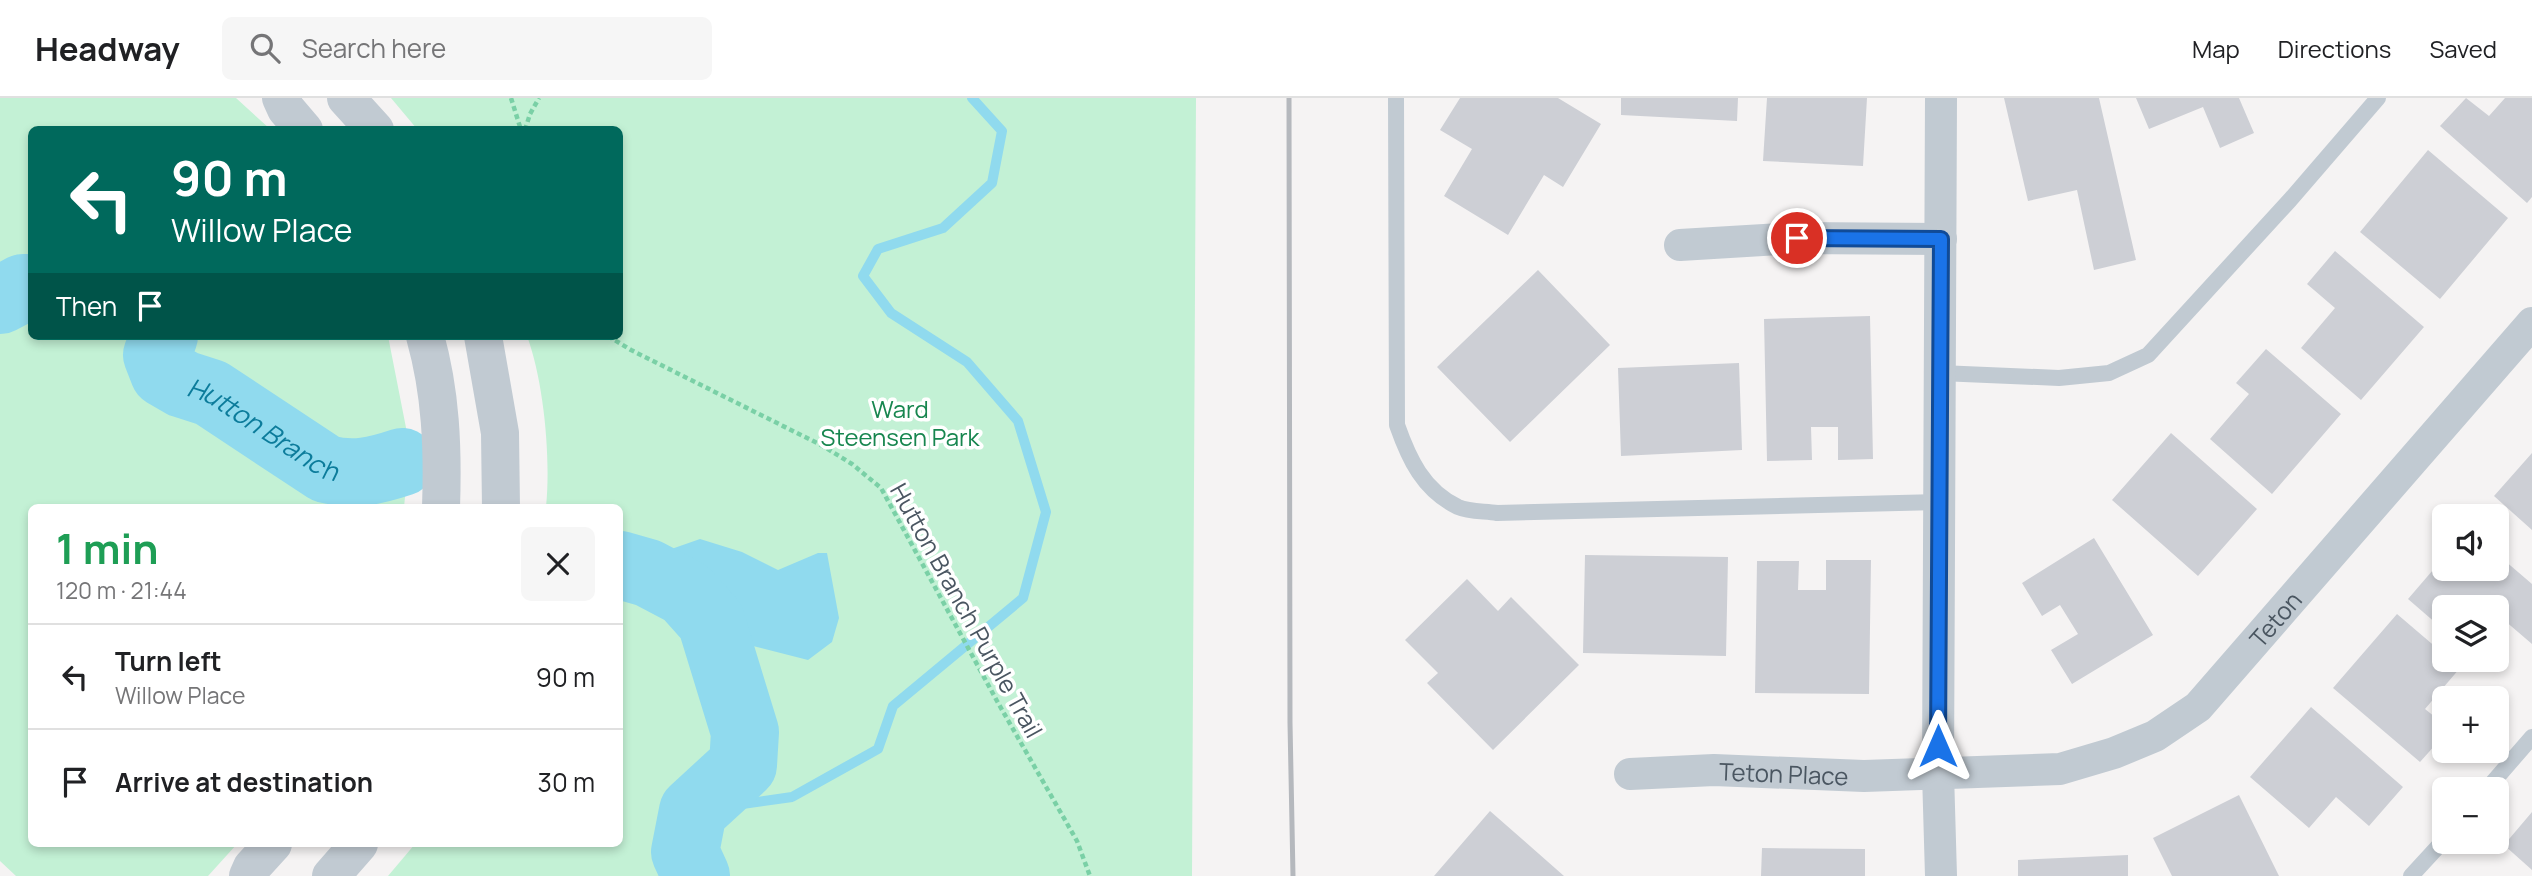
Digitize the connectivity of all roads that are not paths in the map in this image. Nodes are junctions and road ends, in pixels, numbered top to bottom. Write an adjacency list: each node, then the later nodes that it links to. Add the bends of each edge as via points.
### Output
1 (281, 98): 6 (street)
2 (346, 98): 7 (street)
3 (1396, 98): 14 (lane, via 1397,425 1409,458 1431,488 1460,508 1497,513)
4 (1941, 98): 8 (street)
5 (2378, 98): 13 (lane, via 2148,355 2109,373 2059,378)
6 (301, 126)
7 (371, 126)
8 (1941, 239): 9 (street, via 1797,238); 13 (street)
9 (1680, 245)
10 (2532, 323): 18 (street, Teton, via 2198,707 2155,736 2060,769)
11 (426, 340): 15 (street, via 436,374 443,461)
12 (484, 340): 16 (street, via 500,433)
13 (1940, 373): 14 (street)
14 (1940, 502): 18 (street)
15 (441, 504)
16 (501, 504)
17 (2532, 737): 20 (lane)
18 (1938, 773): 19 (street, Teton Place, via 1864,776 1714,770); 26 (street)
19 (1630, 774)
20 (2497, 777)
21 (270, 847): 24 (street)
22 (356, 847): 25 (street)
23 (2432, 853): 27 (lane)
24 (248, 876)
25 (331, 876)
26 (1941, 876)
27 (2411, 876)

